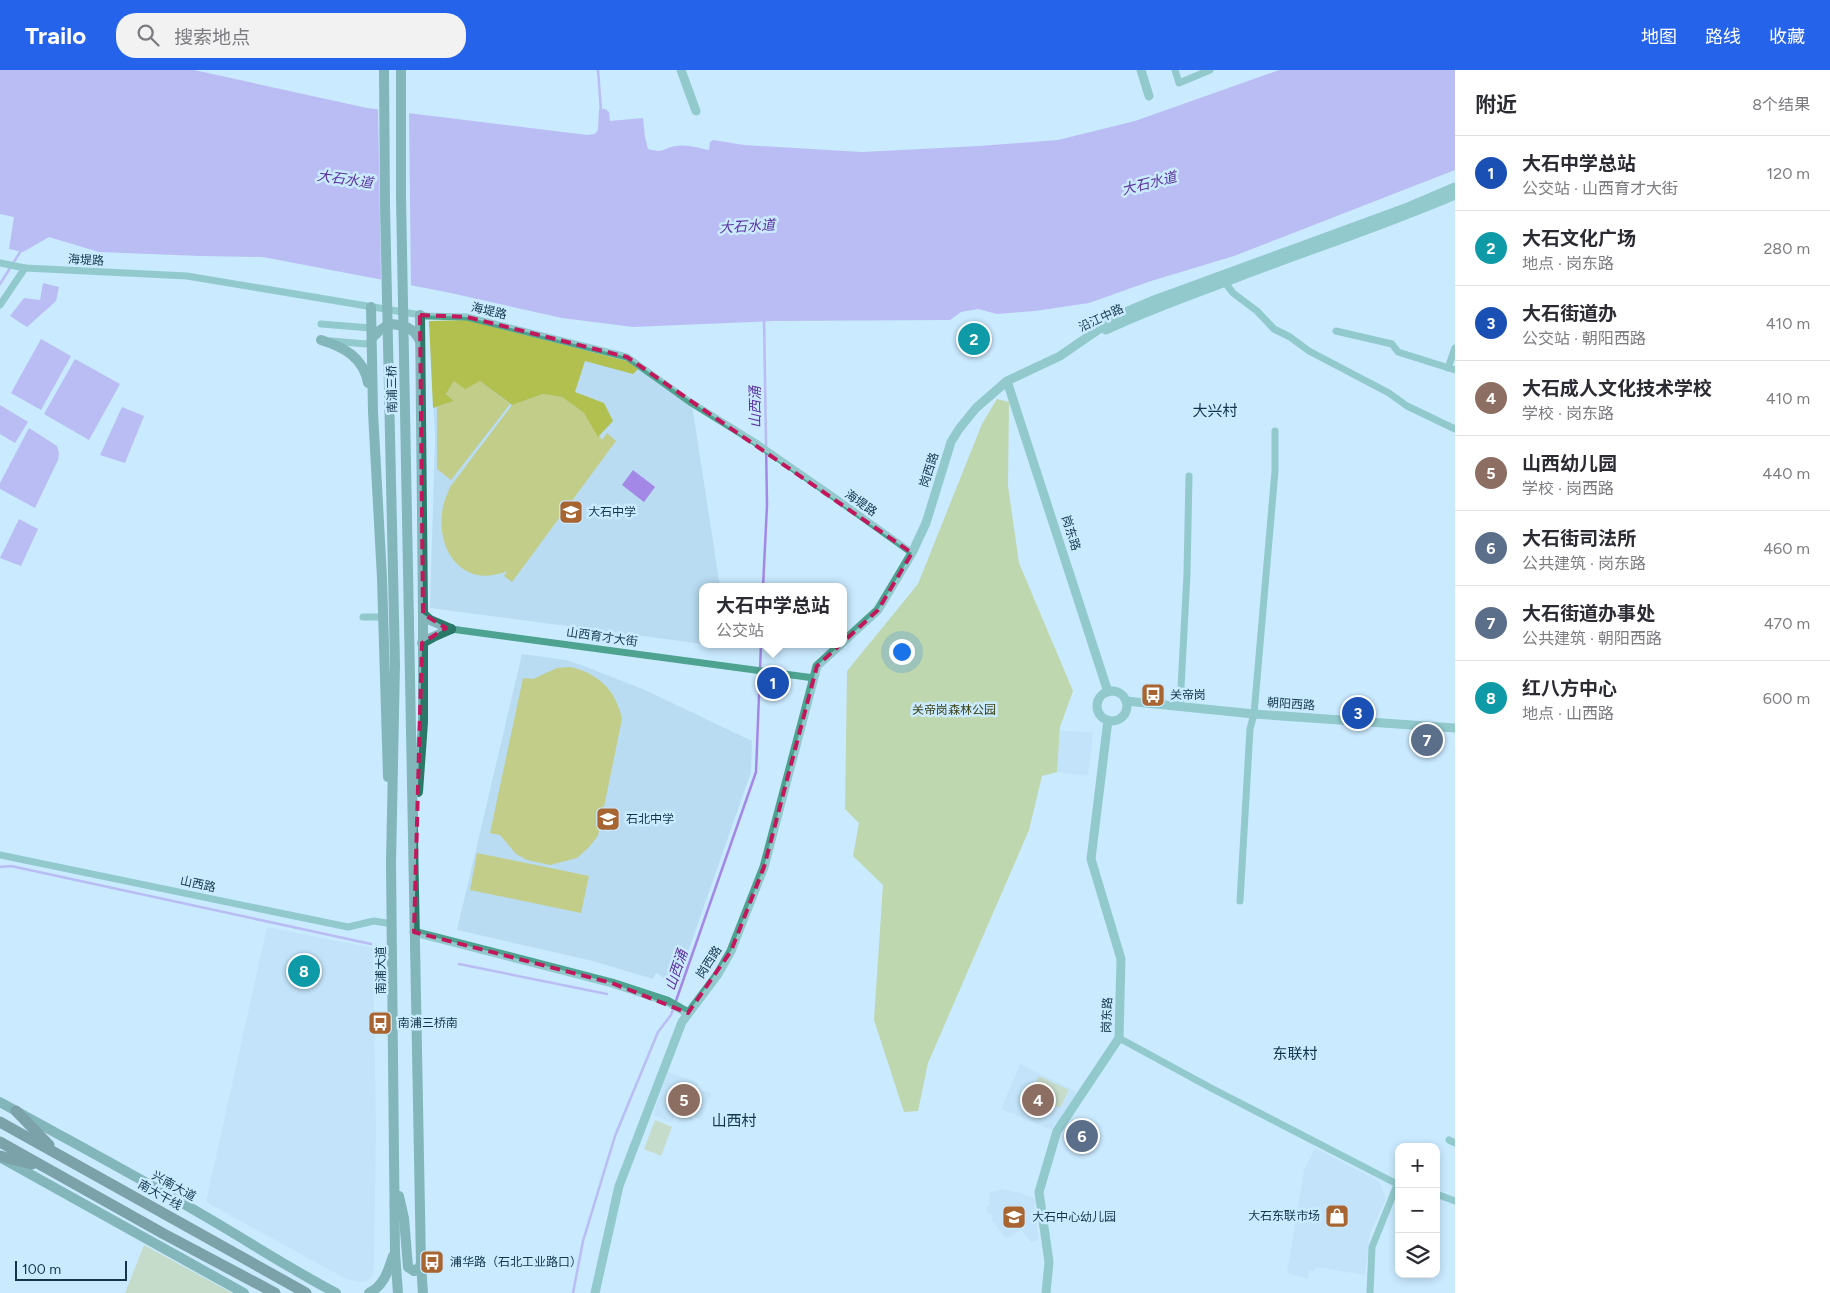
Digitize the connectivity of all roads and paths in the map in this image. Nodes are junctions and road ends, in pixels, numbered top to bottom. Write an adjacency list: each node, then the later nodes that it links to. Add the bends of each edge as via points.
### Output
1 (384, 70): 44 (main road, 南浦三桥)
2 (400, 70): 50 (main road, 南浦三桥)
3 (681, 70): 8 (street)
4 (1141, 70): 7 (street)
5 (1175, 70): 6 (street, via 1179,83)
6 (1210, 70)
7 (1149, 96)
8 (696, 111)
9 (1455, 187): 13 (street, 沿江中路)
10 (1455, 195): 13 (street, 沿江中路)
11 (0, 263): 12 (street, 海堤路)
12 (25, 268): 14 (street); 15 (street, 海堤路, via 187,276)
13 (1223, 278): 22 (street, 沿江中路); 29 (street, via 1232,293 1257,311 1274,329 1407,406)
14 (0, 305)
15 (371, 307): 16 (street, 海堤路); 19 (main road)
16 (420, 315): 21 (main road); 32 (street, 海堤路, via 467,317 627,357)
17 (321, 324): 19 (street)
18 (1336, 331): 24 (street, via 1392,344 1398,352)
19 (372, 336): 20 (street, via 366,344); 21 (main road, via 389,324 415,331); 26 (main road)
20 (321, 340): 26 (main road, via 336,344 361,363 366,372)
21 (420, 342): 28 (main road)
22 (1080, 342): 25 (street, 岗西路, via 1060,356)
23 (1455, 348): 24 (street)
24 (1452, 369)
25 (1007, 381): 32 (street, 岗西路, via 976,408 959,429); 41 (street, 岗东路)
26 (373, 412): 27 (main road)
27 (374, 428): 28 (main road, via 392,422); 34 (main road)
28 (421, 429): 33 (main road)
29 (1455, 429)
30 (1275, 431): 45 (street, via 1275,471)
31 (1189, 476): 43 (street, via 1188,574)
32 (912, 553): 37 (street, 岗西路, via 878,610)
33 (423, 614): 36 (main road); 38 (main road)
34 (382, 616): 35 (street); 49 (main road)
35 (363, 617)
36 (451, 629): 38 (main road); 40 (street, 山西育才大街)
37 (847, 638)
38 (422, 643): 50 (main road, via 423,722)
39 (837, 648): 40 (street, 岗西路, via 817,666)
40 (814, 678): 54 (street, 岗西路, via 764,867 731,951)
41 (1108, 692): 42 (street, via 1120,694); 46 (street, via 1098,704 1100,714)
42 (1126, 701): 43 (street, 朝阳西路); 46 (street, via 1127,708 1122,717)
43 (1180, 706): 45 (street, 朝阳西路)
44 (396, 707): 49 (main road, 南浦大道)
45 (1254, 714): 47 (street, 朝阳西路); 51 (street, via 1250,729)
46 (1108, 720): 55 (street, 岗东路, via 1092,860 1121,959)
47 (1455, 728)
48 (0, 855): 52 (street, 山西路, via 348,927 374,921)
49 (391, 863): 52 (main road, 南浦大道)
50 (413, 870): 53 (main road)
51 (1240, 901)
52 (392, 924): 63 (main road, 南浦大道)
53 (414, 932): 54 (street, via 612,984 667,1001); 69 (main road)
54 (688, 1013): 77 (street, 岗西路, via 618,1186)
55 (1119, 1038): 64 (street); 78 (street, 岗东路, via 1057,1131 1039,1192 1049,1262)
56 (0, 1102): 57 (main road, 兴南大道)
57 (16, 1111): 60 (highway); 70 (main road, 兴南大道, via 88,1149)
58 (0, 1122): 60 (highway, 南大干线)
59 (0, 1142): 62 (highway)
60 (57, 1154): 73 (highway, 南大干线)
61 (0, 1156): 62 (highway); 71 (main road)
62 (48, 1168): 72 (highway)
63 (395, 1173): 68 (main road, 南浦大道); 69 (main road, via 404,1218 408,1267 414,1271)
64 (1395, 1183)
65 (1397, 1188): 79 (street, via 1372,1247)
66 (1440, 1195): 67 (street)
67 (1455, 1201)
68 (395, 1253): 74 (main road, via 377,1289); 75 (main road, 南浦大道)
69 (421, 1264): 76 (main road)
70 (332, 1292)
71 (244, 1293)
72 (275, 1293)
73 (306, 1293)
74 (369, 1293)
75 (398, 1293)
76 (423, 1293)
77 (595, 1293)
78 (1046, 1293)
79 (1370, 1293)

